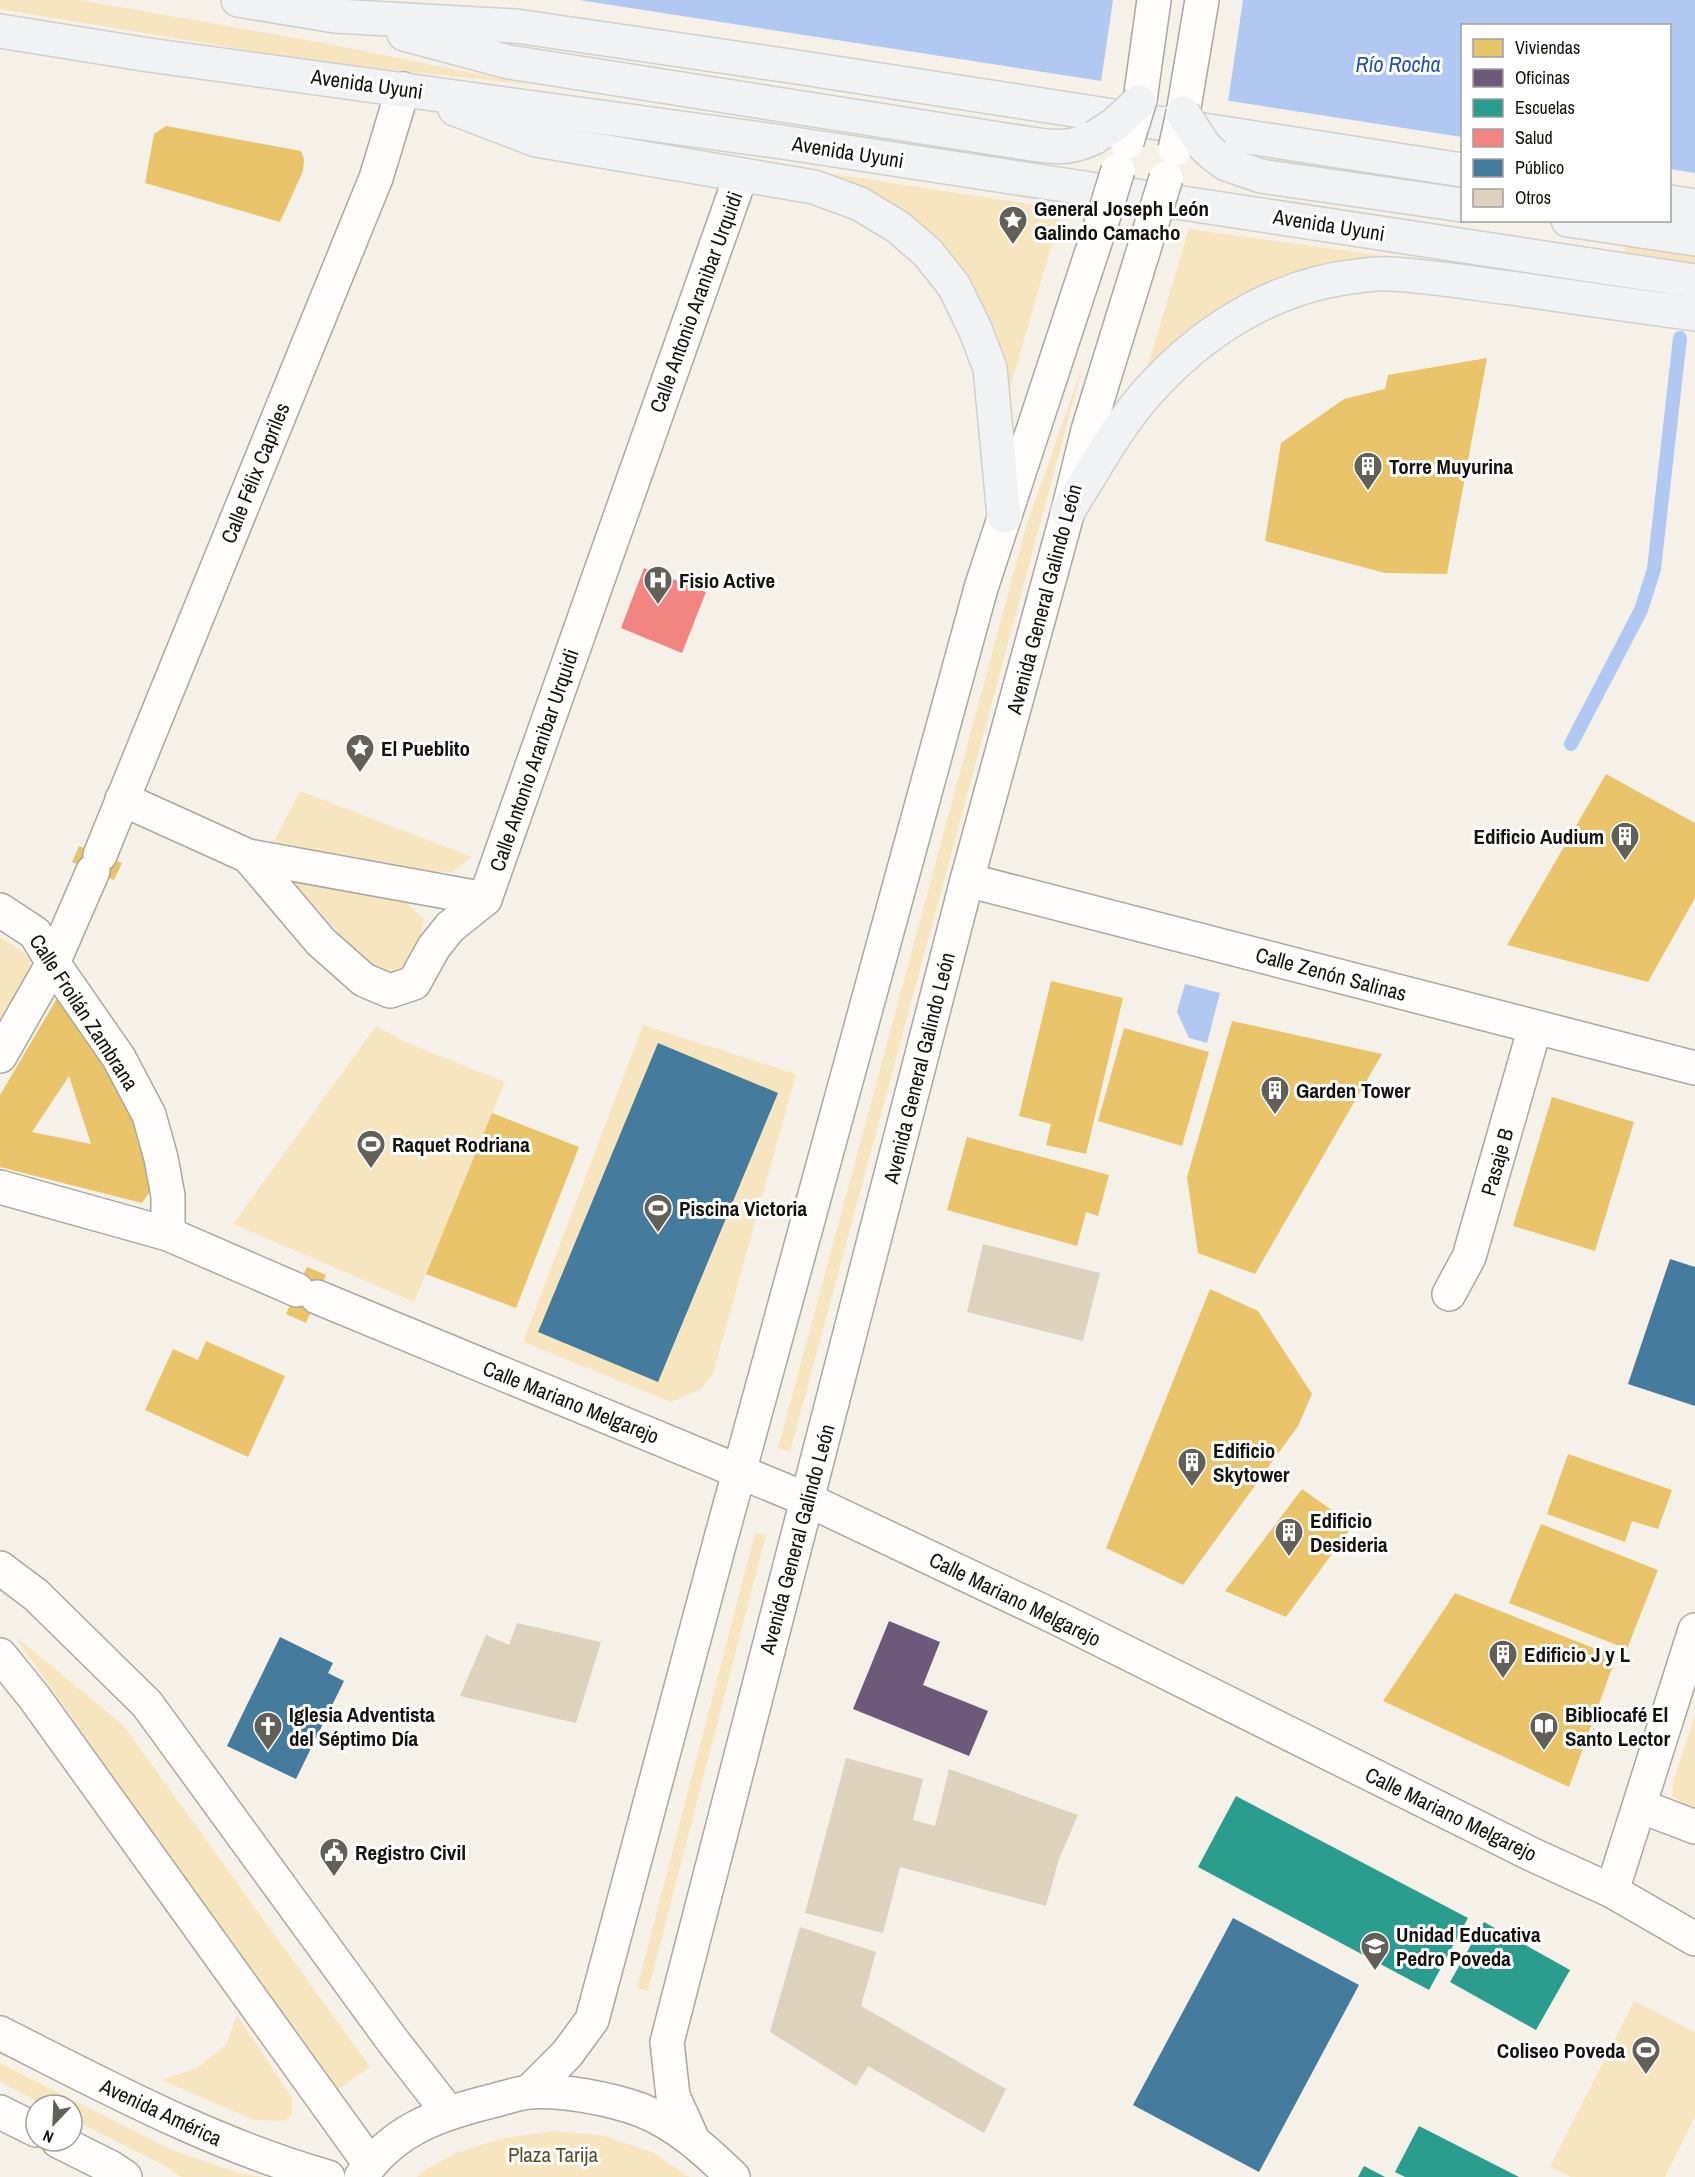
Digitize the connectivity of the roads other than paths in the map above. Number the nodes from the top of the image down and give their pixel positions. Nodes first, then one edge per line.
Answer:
1 (238, 0) edge
2 (1154, 0) edge
3 (1202, 0) edge
4 (335, 16) junction
5 (0, 31) edge
6 (403, 89) junction
7 (1140, 97) junction
8 (1186, 105) junction
9 (1461, 170) edge
10 (741, 175) junction
11 (1671, 202) edge
12 (1461, 205) edge
13 (1695, 206) edge
14 (1581, 222) edge
15 (1695, 239) edge
16 (1695, 281) edge
17 (1695, 314) edge
18 (1068, 511) junction
19 (1004, 516) junction
20 (122, 799) junction
21 (248, 856) junction
22 (967, 880) junction
23 (485, 899) junction
24 (0, 910) edge
25 (53, 963) junction
26 (1535, 1027) junction
27 (0, 1056) edge
28 (1695, 1068) edge
29 (0, 1187) edge
30 (168, 1234) junction
31 (1449, 1294) dead end
32 (739, 1471) junction
33 (808, 1500) junction
34 (0, 1568) edge
35 (1695, 1630) edge
36 (0, 1655) edge
37 (1640, 1806) junction
38 (1695, 1827) edge
39 (1612, 1891) junction
40 (1695, 1939) edge
41 (0, 2033) edge
42 (529, 2092) junction
43 (0, 2112) edge
44 (448, 2112) junction
45 (24, 2124) edge
46 (692, 2138) junction
47 (82, 2153) edge
48 (365, 2171) edge
49 (125, 2177) edge
50 (328, 2177) edge
51 (733, 2177) edge

1 - 4 main road
2 - 7 street
3 - 8 street, Avenida General Galindo León
4 - 7 main road, bridge
4 - 9 main road
5 - 6 main road, Avenida Uyuni
6 - 10 main road
6 - 16 main road, Avenida Uyuni
6 - 20 street, Calle Félix Capriles
7 - 19 street, bridge
8 - 12 main road, bridge
8 - 18 street, Avenida General Galindo León, bridge
10 - 19 main road
10 - 23 street, Calle Antonio Aranibar Urquidi
11 - 13 main road
14 - 15 main road
17 - 18 main road
18 - 22 street, Avenida General Galindo León
19 - 32 street
20 - 21 street, Calle Antonio Aranibar Urquidi
20 - 25 street, Calle Félix Capriles
21 - 23 street
21 - 23 street, Calle Antonio Aranibar Urquidi
22 - 26 street, Calle Zenón Salinas
22 - 33 street, Avenida General Galindo León
24 - 25 street, Calle Froilán Zambrana
25 - 27 street, Calle Félix Capriles
25 - 30 street, Calle Froilán Zambrana
26 - 28 street, Calle Zenón Salinas
26 - 31 street, Pasaje B
29 - 30 street, Calle Mariano Melgarejo
30 - 32 street, Calle Mariano Melgarejo
32 - 33 street, Calle Mariano Melgarejo
32 - 42 street
33 - 39 street, Calle Mariano Melgarejo
33 - 46 street, Avenida General Galindo León
34 - 44 street
35 - 37 street
36 - 48 street
37 - 38 street
37 - 39 street
39 - 40 street, Calle Mariano Melgarejo
41 - 50 street, Avenida América
42 - 44 street
42 - 46 street
43 - 45 street
44 - 48 street
46 - 51 street
47 - 49 street

